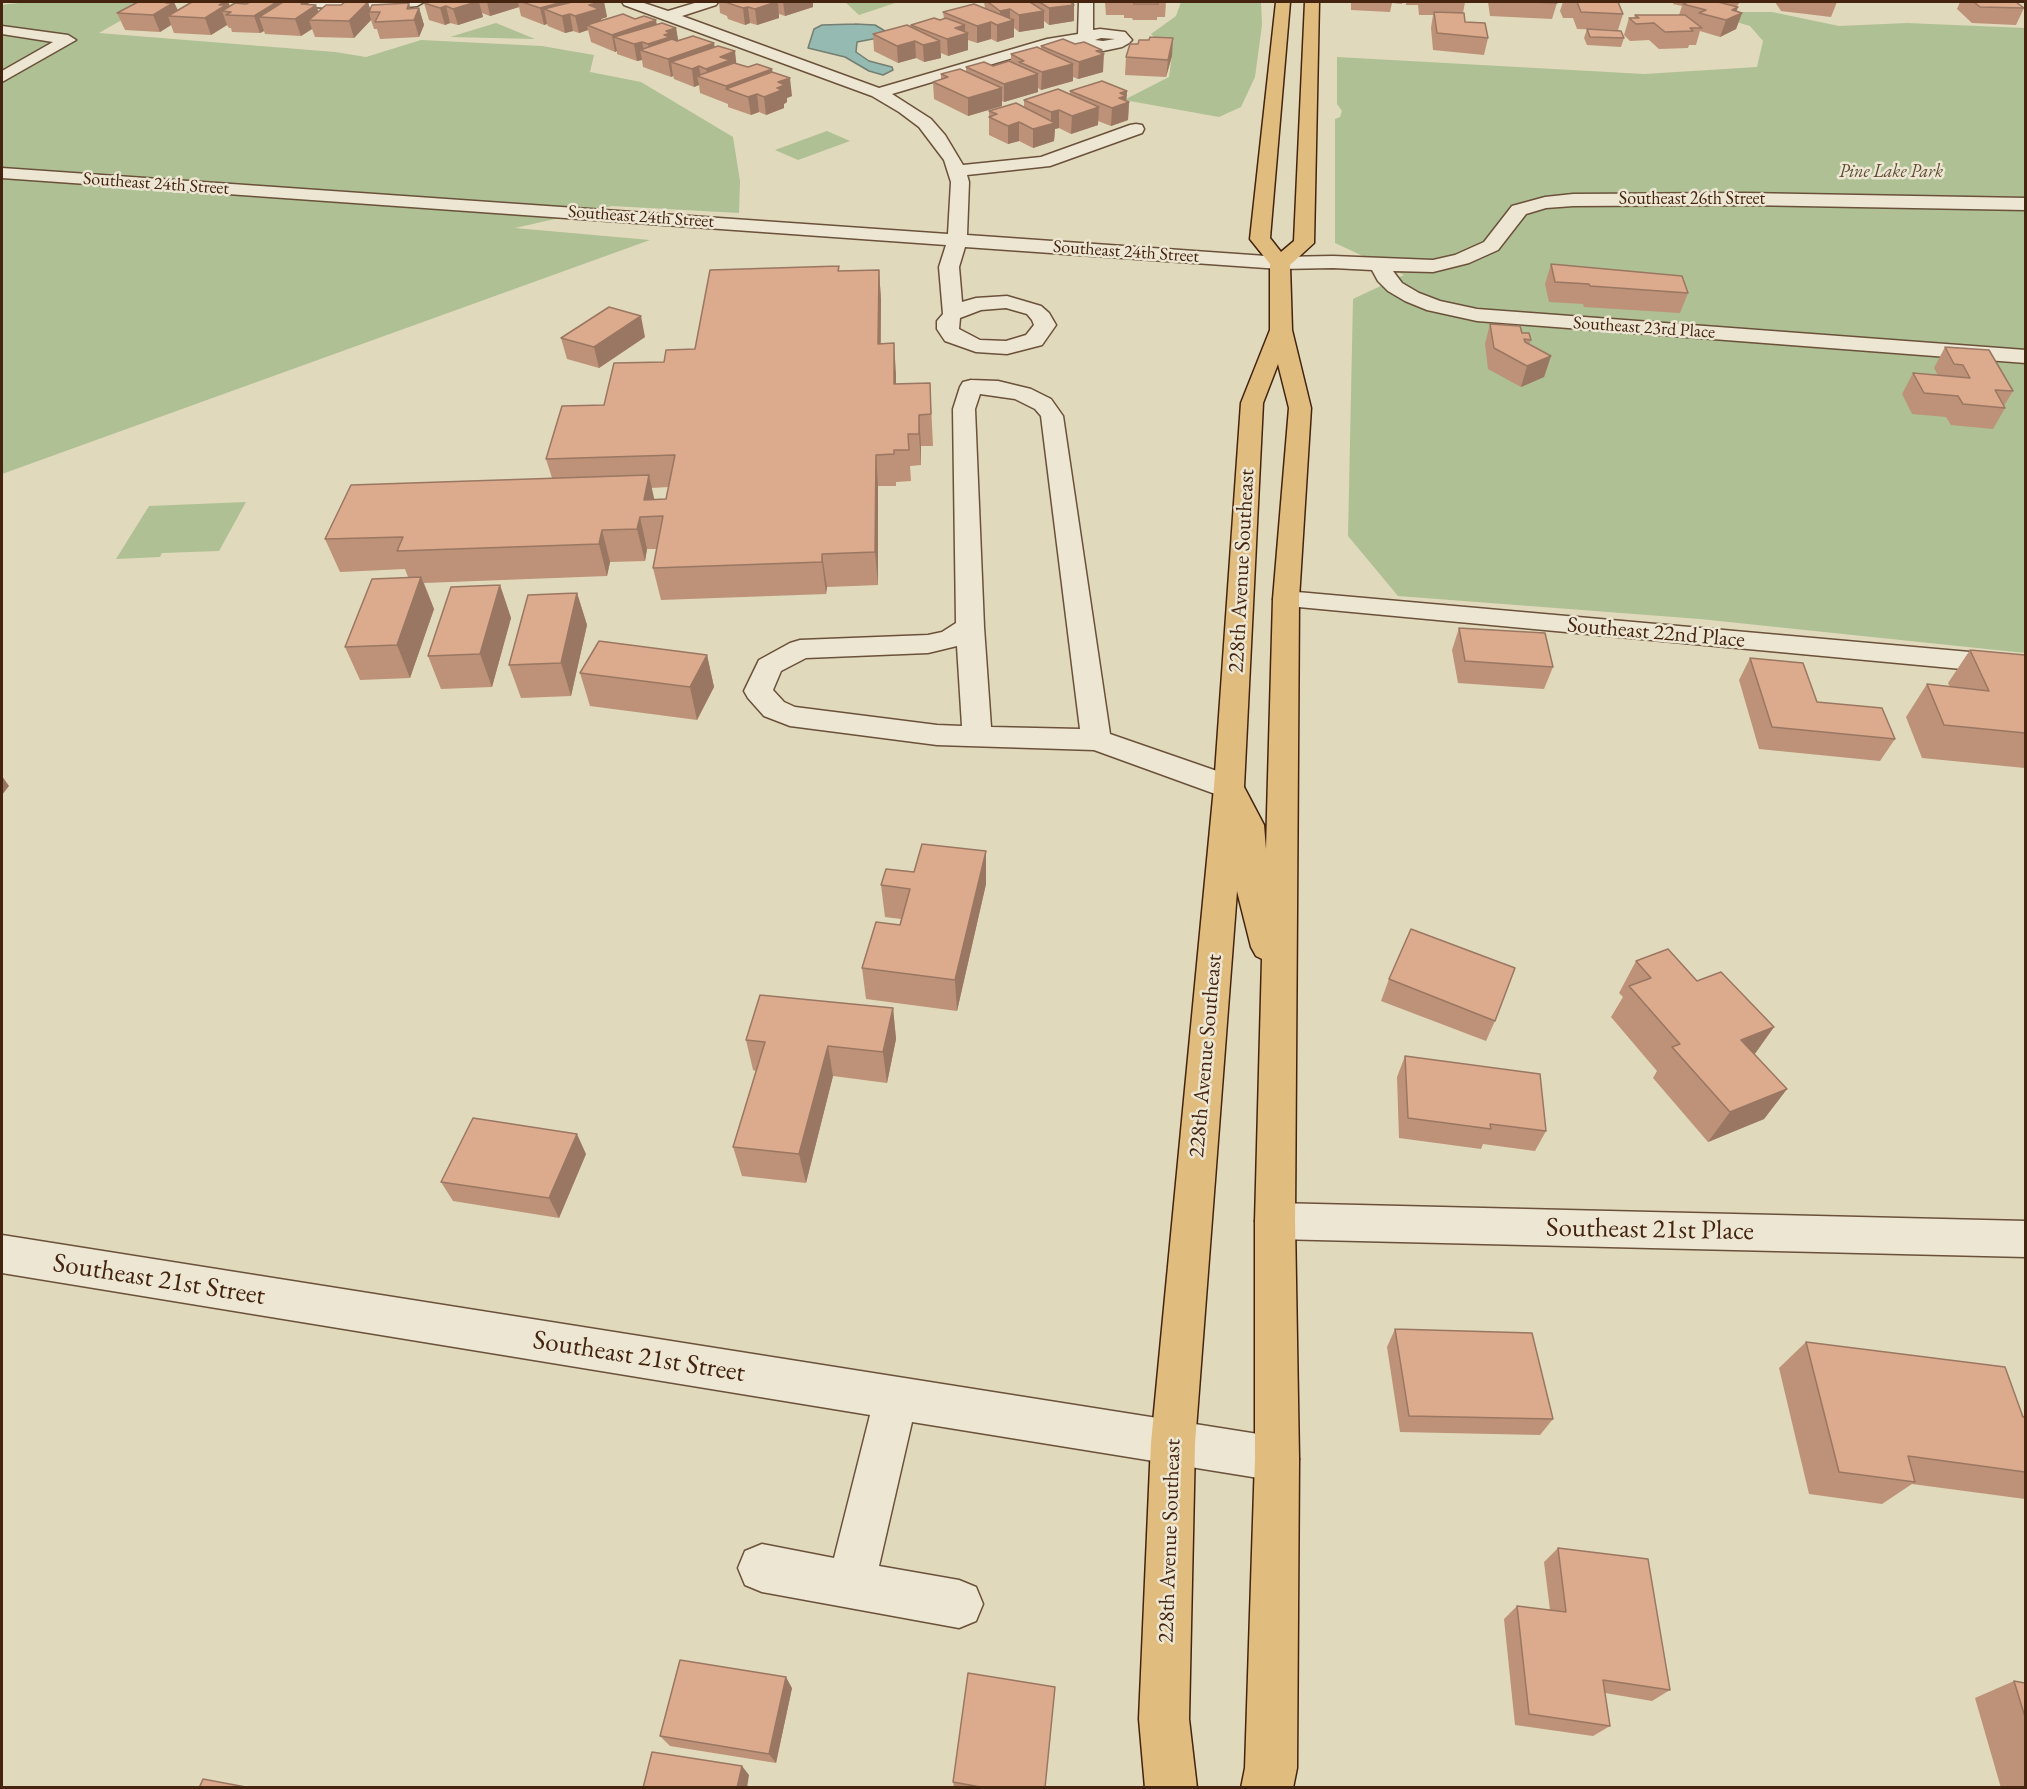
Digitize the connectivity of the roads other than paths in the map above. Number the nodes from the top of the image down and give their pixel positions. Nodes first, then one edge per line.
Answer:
1 (294, 2) edge
2 (417, 2) edge
3 (629, 2) edge
4 (711, 2) edge
5 (1086, 2) edge
6 (1283, 2) edge
7 (1312, 2) edge
8 (669, 16) junction
9 (2, 30) edge
10 (1279, 53) junction
11 (1311, 55) junction
12 (2, 77) edge
13 (878, 93) junction
14 (1136, 129) dead end
15 (956, 171) junction
16 (2, 173) edge
17 (2025, 204) edge
18 (957, 239) junction
19 (1280, 263) junction
20 (1380, 265) junction
21 (953, 314) dead end
22 (1281, 330) junction
23 (2025, 357) edge
24 (1286, 599) junction
25 (970, 627) junction
26 (2025, 666) edge
27 (977, 737) junction
28 (1096, 740) junction
29 (1229, 787) junction
30 (1278, 984) junction
31 (1275, 1221) junction
32 (2025, 1239) edge
33 (2, 1254) edge
34 (896, 1398) junction
35 (1173, 1443) junction
36 (1277, 1460) junction
37 (762, 1568) dead end
38 (851, 1584) junction
39 (959, 1604) dead end
40 (1171, 1788) edge
41 (1267, 1788) edge

1 - 2 street
3 - 8 street
4 - 8 street
5 - 13 street
6 - 10 main road
7 - 11 main road
8 - 13 street
9 - 12 street
10 - 11 main road
10 - 19 main road
11 - 19 main road
13 - 15 street
14 - 15 street
15 - 18 street
16 - 18 street, Southeast 24th Street
17 - 20 street, Southeast 26th Street
18 - 19 street, Southeast 24th Street
18 - 21 street
19 - 20 street
19 - 22 main road, 228th Avenue Southeast
20 - 23 street, Southeast 23rd Place
22 - 24 main road, 228th Avenue Southeast
22 - 29 main road, 228th Avenue Southeast
24 - 26 street, Southeast 22nd Place
24 - 30 main road, 228th Avenue Southeast
25 - 27 street
25 - 27 street
25 - 28 street
27 - 28 street
28 - 29 street
29 - 30 main road
29 - 35 main road, 228th Avenue Southeast
30 - 31 main road, 228th Avenue Southeast
31 - 32 street, Southeast 21st Place
31 - 36 main road, 228th Avenue Southeast
33 - 34 street, Southeast 21st Street
34 - 35 street, Southeast 21st Street
34 - 38 street
35 - 36 street, Southeast 21st Street
35 - 40 main road, 228th Avenue Southeast
36 - 41 main road, 228th Avenue Southeast
37 - 38 street
38 - 39 street

